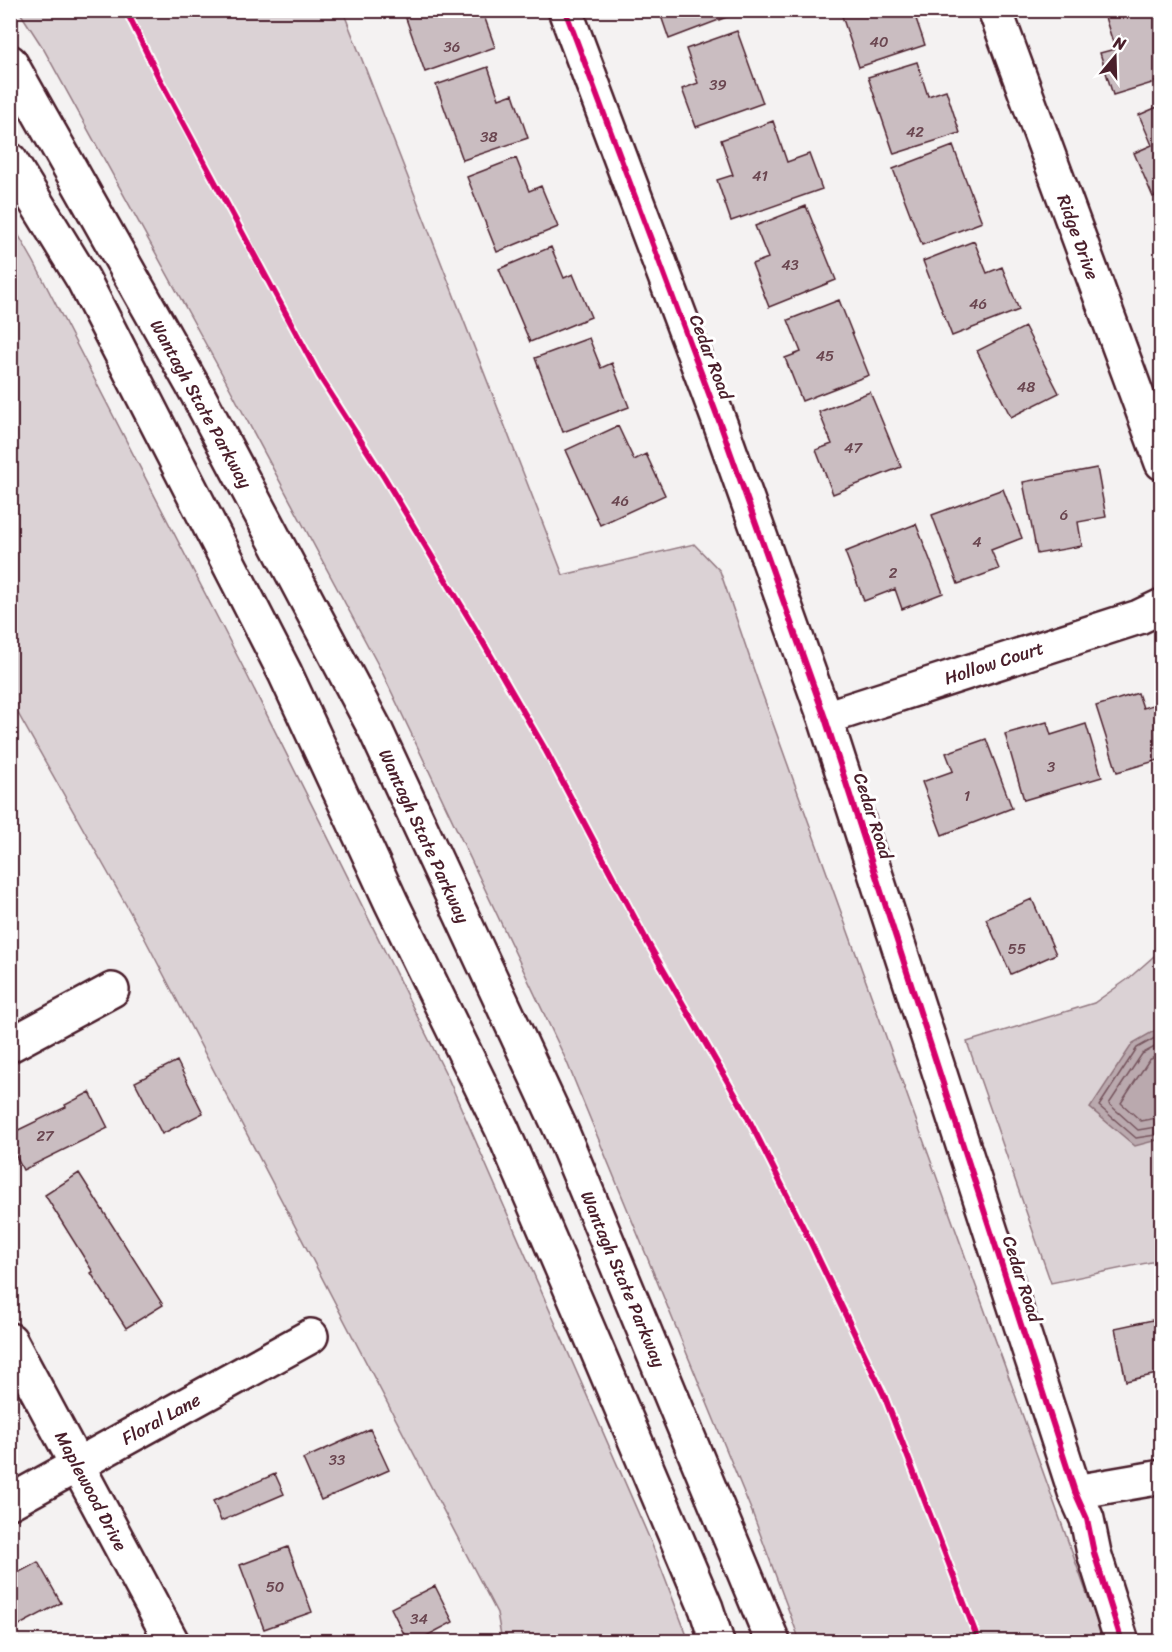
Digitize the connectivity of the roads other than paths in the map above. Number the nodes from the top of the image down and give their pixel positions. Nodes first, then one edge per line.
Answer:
1 (564, 10) edge
2 (995, 10) edge
3 (10, 62) edge
4 (10, 160) edge
5 (1161, 463) edge
6 (1161, 606) edge
7 (825, 718) junction
8 (112, 990) dead end
9 (10, 1045) edge
10 (311, 1336) dead end
11 (10, 1340) edge
12 (78, 1466) junction
13 (1161, 1477) edge
14 (1075, 1492) junction
15 (10, 1502) edge
16 (172, 1641) edge
17 (717, 1641) edge
18 (773, 1641) edge
19 (1122, 1641) edge

1 - 7 main road, Cedar Road
2 - 5 main road, Ridge Drive
3 - 18 main road, Wantagh State Parkway
4 - 17 main road
6 - 7 main road, Hollow Court
7 - 14 main road, Cedar Road
8 - 9 main road
10 - 12 main road, Floral Lane
11 - 12 main road, Maplewood Drive
12 - 15 main road, Floral Lane
12 - 16 main road, Maplewood Drive
13 - 14 main road
14 - 19 main road, Cedar Road

